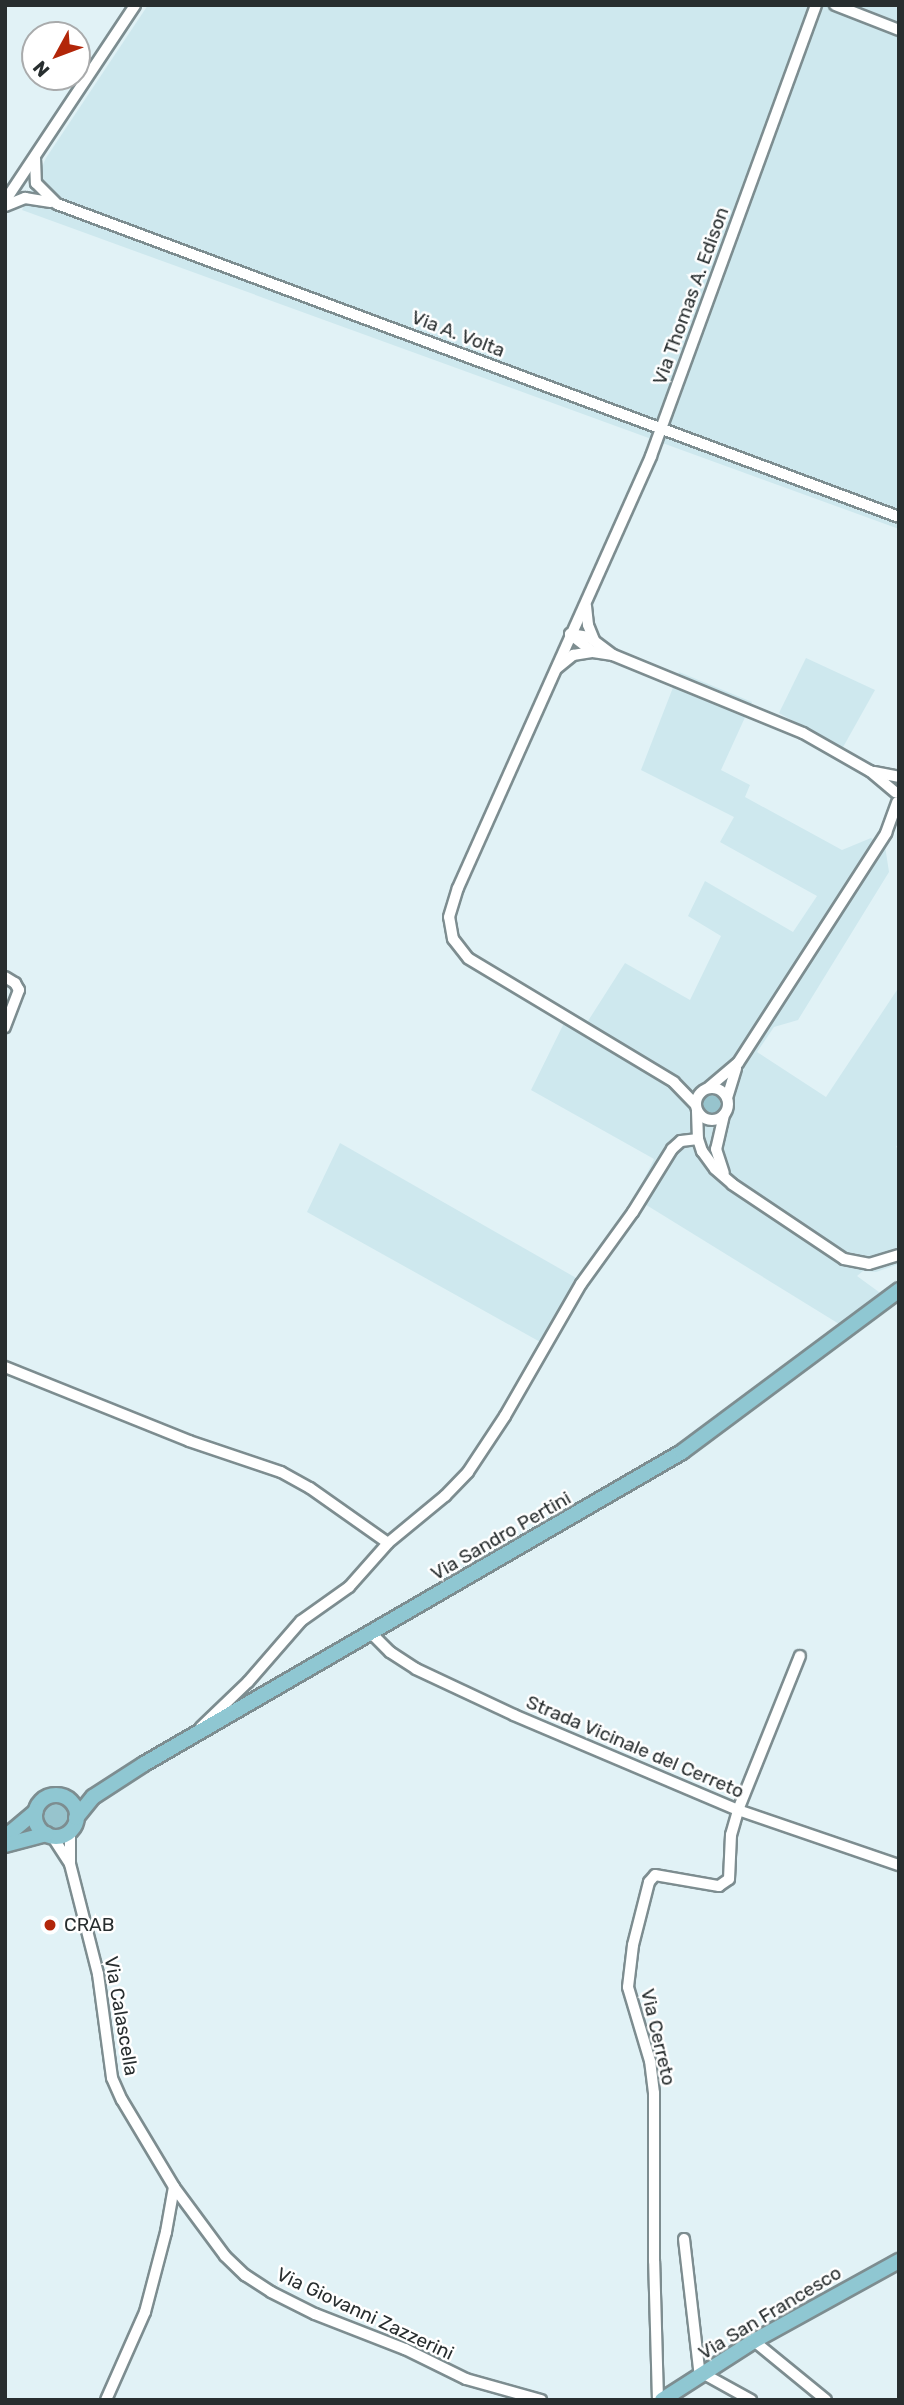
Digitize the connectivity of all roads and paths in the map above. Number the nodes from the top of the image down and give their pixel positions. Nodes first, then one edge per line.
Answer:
1 (135, 5) edge
2 (816, 5) edge
3 (835, 5) edge
4 (899, 30) edge
5 (34, 158) junction
6 (5, 203) edge
7 (57, 204) junction
8 (661, 430) junction
9 (899, 517) edge
10 (588, 594) junction
11 (570, 635) junction
12 (594, 646) junction
13 (552, 677) junction
14 (870, 771) junction
15 (899, 777) edge
16 (897, 795) edge
17 (899, 820) edge
18 (886, 833) junction
19 (5, 977) edge
20 (5, 1027) edge
21 (738, 1063) junction
22 (674, 1082) junction
23 (706, 1089) junction
24 (727, 1098) junction
25 (696, 1108) junction
26 (724, 1115) junction
27 (698, 1139) junction
28 (732, 1184) junction
29 (899, 1255) edge
30 (899, 1290) edge
31 (5, 1367) edge
32 (388, 1543) junction
33 (371, 1633) junction
34 (800, 1656) dead end
35 (194, 1735) junction
36 (105, 1789) junction
37 (66, 1798) junction
38 (738, 1810) junction
39 (36, 1811) junction
40 (73, 1824) junction
41 (50, 1835) junction
42 (5, 1837) edge
43 (5, 1844) edge
44 (70, 1864) junction
45 (899, 1865) edge
46 (174, 2187) junction
47 (684, 2239) dead end
48 (899, 2261) edge
49 (754, 2341) junction
50 (702, 2375) junction
51 (106, 2400) edge
52 (541, 2400) edge
53 (660, 2400) edge
54 (751, 2400) edge
55 (826, 2400) edge

1 - 5 street
2 - 8 street, Via Thomas A. Edison
3 - 4 street
5 - 6 street
5 - 7 street
6 - 7 street, Via A. Volta
7 - 8 street, Via A. Volta
8 - 9 street, Via A. Volta
8 - 10 street, Via Thomas A. Edison
10 - 11 street, Via Thomas A. Edison
10 - 12 street
11 - 12 street
11 - 13 street, Via Thomas A. Edison
12 - 13 street
12 - 14 street
13 - 22 street, Via Thomas A. Edison
14 - 15 street
14 - 16 street
16 - 18 street
17 - 18 street
18 - 21 street
19 - 20 street
21 - 23 street
21 - 24 street
22 - 23 street
22 - 25 street
23 - 24 street
23 - 25 street
24 - 26 street
25 - 26 street
25 - 27 street
26 - 28 street
27 - 28 street
27 - 32 street
28 - 29 street
30 - 33 main road, Via Sandro Pertini
31 - 32 street
32 - 35 street
33 - 35 main road, Via Sandro Pertini
33 - 38 street, Strada Vicinale del Cerreto
34 - 38 street, Via Cerreto
35 - 36 main road, Via Sandro Pertini
36 - 37 main road, Via Sandro Pertini
36 - 40 main road, Via Sandro Pertini
37 - 39 main road, Via Sandro Pertini
37 - 40 main road
38 - 45 street, Strada Vicinale del Cerreto
38 - 53 street, Via Cerreto
39 - 41 main road
39 - 42 main road, Via Sandro Pertini
40 - 41 main road, Via Sandro Pertini
40 - 44 street, Via Calascella
41 - 43 main road, Via Sandro Pertini
41 - 44 street, Via Calascella
44 - 46 street, Via Calascella
46 - 51 street
46 - 52 street, Via Giovanni Zazzerini
47 - 50 street
48 - 49 main road, Via San Francesco
49 - 50 main road, Via San Francesco
49 - 55 street
50 - 53 main road, Via San Francesco
50 - 54 street

